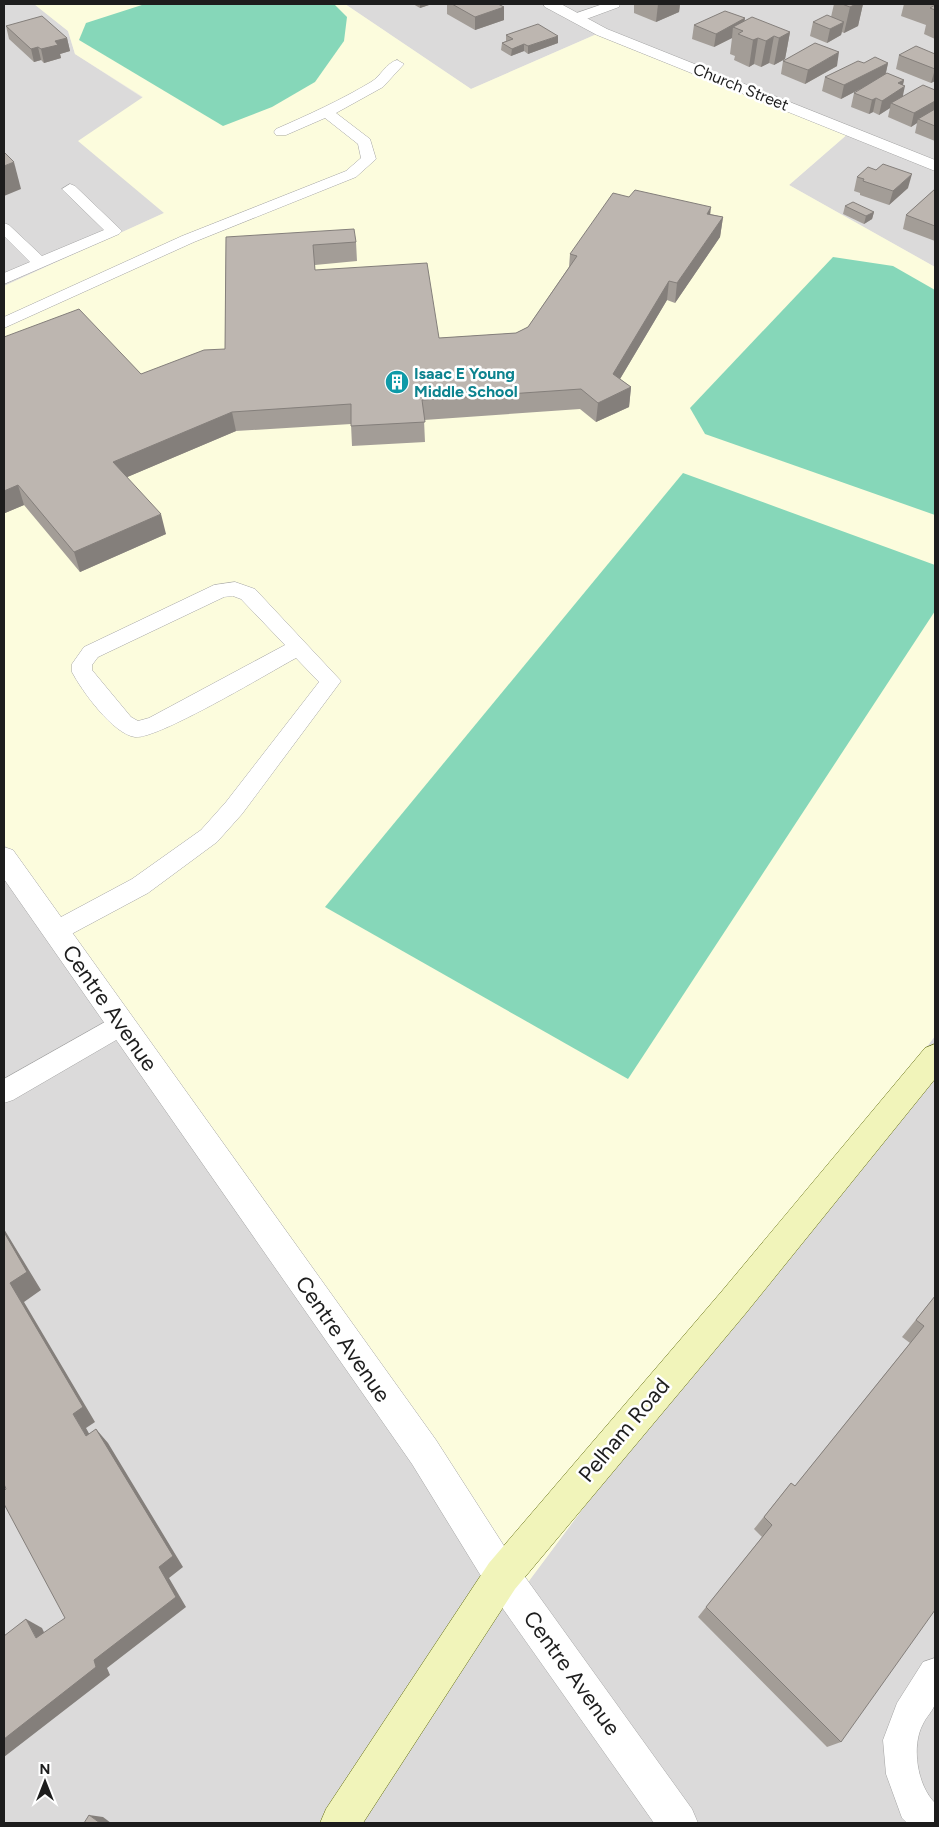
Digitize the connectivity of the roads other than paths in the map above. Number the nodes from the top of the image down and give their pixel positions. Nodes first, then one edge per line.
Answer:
1 (550, 4) edge
2 (614, 4) edge
3 (576, 18) junction
4 (397, 64) dead end
5 (326, 112) junction
6 (281, 132) dead end
7 (935, 166) edge
8 (70, 189) dead end
9 (4, 228) edge
10 (40, 263) junction
11 (4, 279) edge
12 (4, 323) edge
13 (299, 647) junction
14 (4, 858) edge
15 (56, 932) junction
16 (121, 1024) junction
17 (935, 1057) edge
18 (4, 1092) edge
19 (502, 1576) junction
20 (935, 1674) edge
21 (340, 1823) edge
22 (678, 1823) edge
23 (931, 1823) edge

1 - 3 street, Church Street
2 - 3 lane
3 - 7 street, Church Street
4 - 5 lane
5 - 6 lane
5 - 12 lane
8 - 10 lane
9 - 10 lane
10 - 11 lane
13 - 13 lane
13 - 15 lane
14 - 15 street, Centre Avenue
15 - 16 street, Centre Avenue
16 - 18 lane
16 - 19 street, Centre Avenue
17 - 19 main road, Pelham Road
19 - 21 main road, Pelham Road
19 - 22 street, Centre Avenue
20 - 23 lane

